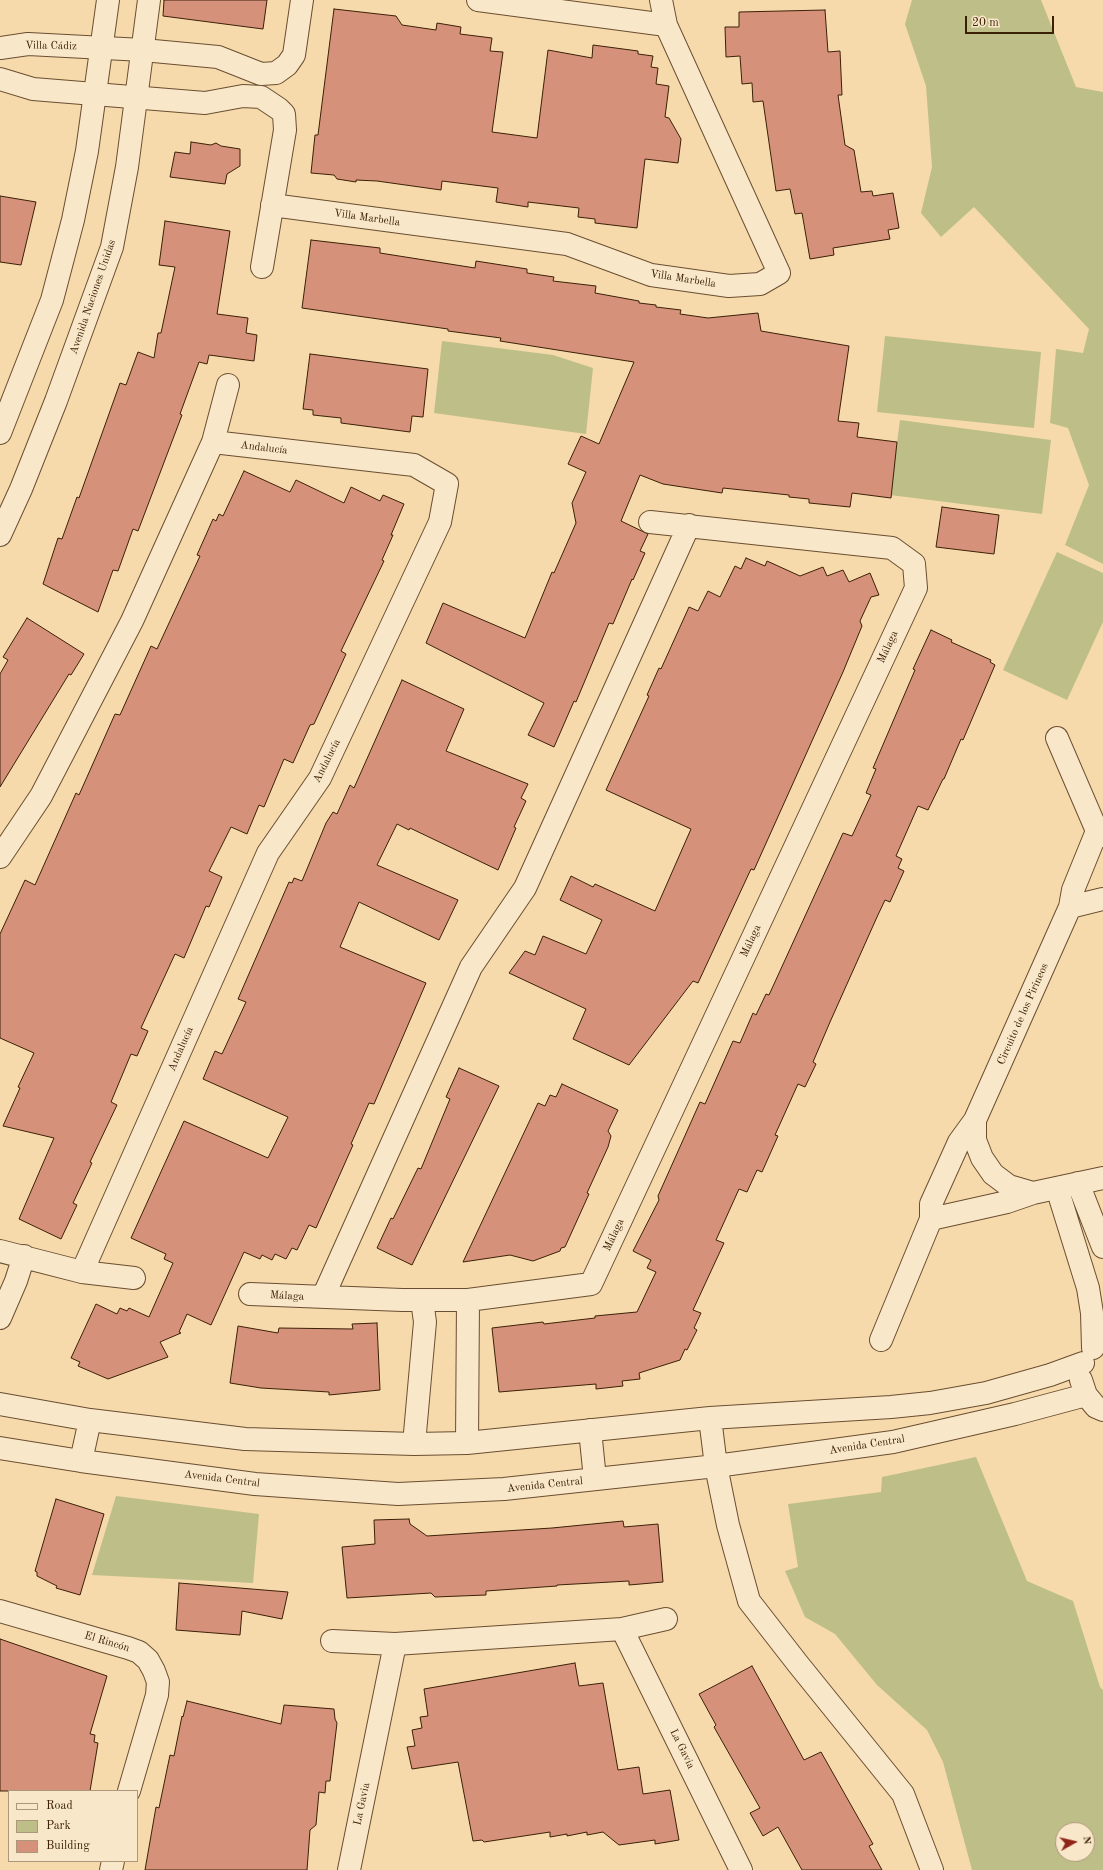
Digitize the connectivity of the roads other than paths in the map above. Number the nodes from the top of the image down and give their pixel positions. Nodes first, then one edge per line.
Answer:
1 (108, 0) edge
2 (149, 0) edge
3 (302, 0) edge
4 (478, 0) edge
5 (661, 0) edge
6 (666, 25) junction
7 (0, 48) edge
8 (101, 48) junction
9 (142, 50) junction
10 (0, 79) edge
11 (96, 94) junction
12 (137, 98) junction
13 (272, 205) junction
14 (262, 267) dead end
15 (228, 386) dead end
16 (0, 433) edge
17 (213, 442) junction
18 (650, 522) dead end
19 (689, 526) junction
20 (0, 535) edge
21 (1057, 738) dead end
22 (1100, 834) edge
23 (0, 857) edge
24 (1103, 899) edge
25 (1070, 907) junction
26 (975, 1120) junction
27 (1103, 1178) edge
28 (1078, 1183) junction
29 (1058, 1188) junction
30 (1033, 1193) junction
31 (931, 1220) junction
32 (1103, 1247) edge
33 (0, 1251) edge
34 (24, 1256) junction
35 (82, 1272) junction
36 (134, 1278) dead end
37 (250, 1294) dead end
38 (323, 1297) junction
39 (422, 1300) junction
40 (468, 1300) junction
41 (0, 1318) edge
42 (881, 1340) dead end
43 (1093, 1351) edge
44 (1086, 1394) junction
45 (930, 1403) junction
46 (0, 1404) edge
47 (1103, 1410) edge
48 (710, 1418) junction
49 (90, 1420) junction
50 (590, 1430) junction
51 (936, 1433) junction
52 (466, 1443) junction
53 (414, 1444) junction
54 (0, 1448) edge
55 (81, 1460) junction
56 (716, 1466) junction
57 (595, 1479) junction
58 (0, 1611) edge
59 (666, 1619) dead end
60 (622, 1629) junction
61 (332, 1641) dead end
62 (395, 1644) junction
63 (129, 1790) edge
64 (349, 1870) edge
65 (741, 1870) edge
66 (932, 1870) edge

1 - 8 street
2 - 9 street, Avenida Naciones Unidas
3 - 9 street
4 - 6 street
5 - 6 street, Villa Marbella
6 - 13 street, Villa Marbella
7 - 8 street, Villa Cádiz
8 - 9 street, Villa Cádiz
8 - 11 street
9 - 12 street, Avenida Naciones Unidas
10 - 11 street
11 - 12 street
11 - 16 street
12 - 13 street
12 - 20 street, Avenida Naciones Unidas
13 - 14 street
15 - 17 street
17 - 23 street
17 - 35 street, Andalucía
18 - 19 street, Málaga
19 - 38 street
19 - 40 street, Málaga
21 - 22 street, Circuito de los Pirineos
22 - 25 street, Circuito de los Pirineos
24 - 25 street
25 - 26 street, Circuito de los Pirineos
26 - 30 street, Circuito de los Pirineos
26 - 31 street, Circuito de los Pirineos
27 - 28 street, Circuito de los Pirineos
28 - 29 street, Circuito de los Pirineos
28 - 32 street
29 - 30 street, Circuito de los Pirineos
29 - 43 street
30 - 31 street, Circuito de los Pirineos
31 - 42 street, Circuito de los Pirineos
33 - 34 street
34 - 35 street
34 - 41 street
35 - 36 street
37 - 38 street, Málaga
38 - 39 street, Málaga
39 - 40 street, Málaga
39 - 53 street
40 - 52 street
43 - 44 street
43 - 45 street
44 - 47 street
44 - 51 street, Avenida Central
45 - 48 street
45 - 51 street
46 - 49 street
48 - 50 street
48 - 56 street
49 - 53 street
49 - 55 street
50 - 52 street
50 - 57 street
51 - 56 street, Avenida Central
52 - 53 street
54 - 55 street, Avenida Central
55 - 57 street, Avenida Central
56 - 57 street, Avenida Central
56 - 66 street
58 - 63 street, El Rincón
59 - 60 street
60 - 62 street
60 - 65 street, La Gavia
61 - 62 street
62 - 64 street, La Gavia

